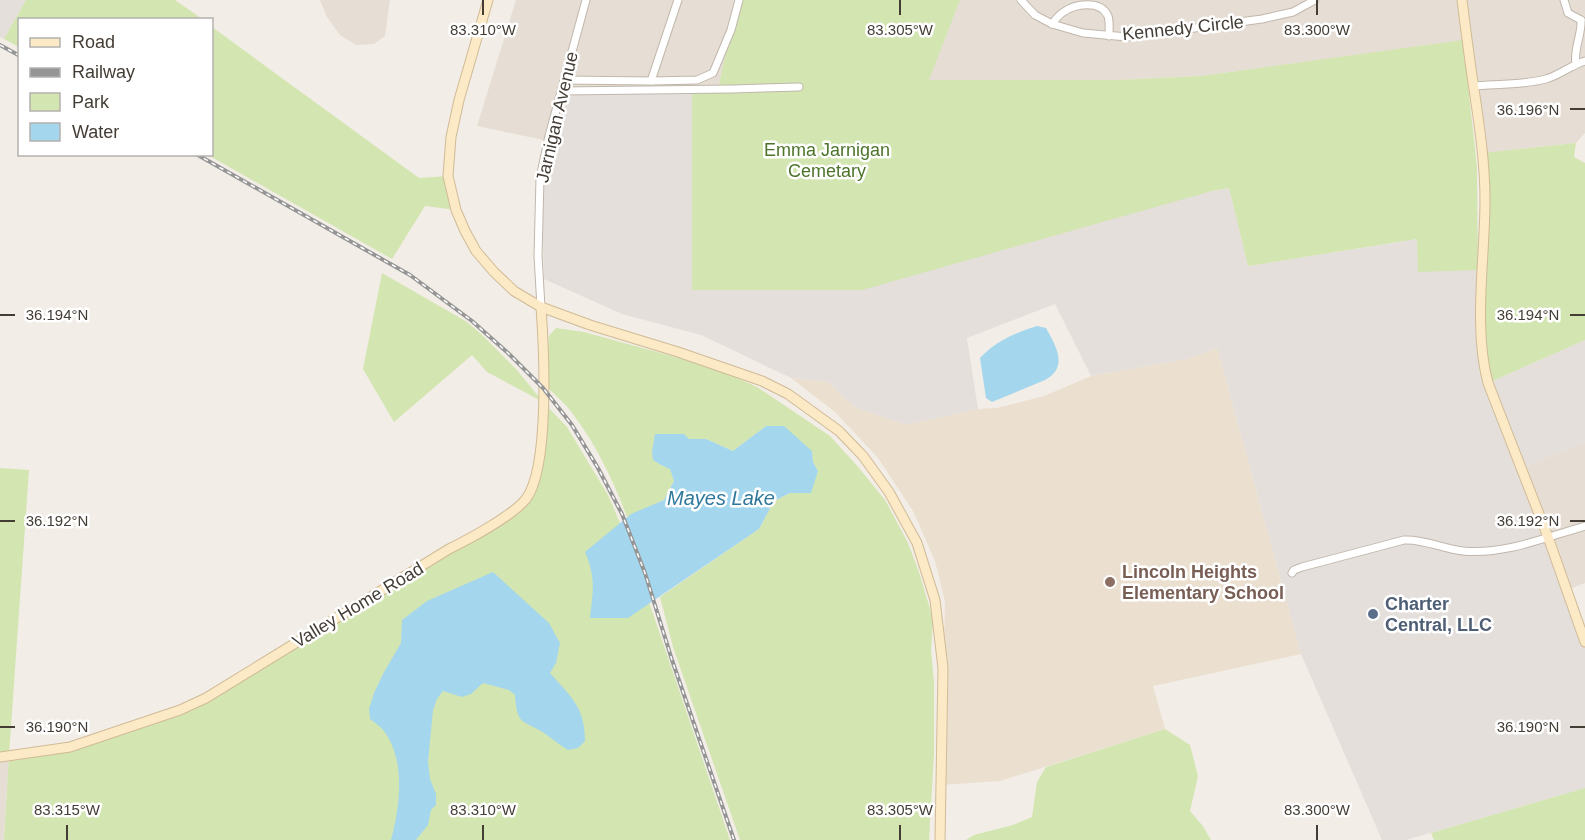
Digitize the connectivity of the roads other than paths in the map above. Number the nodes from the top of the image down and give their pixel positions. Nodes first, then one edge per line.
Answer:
1 (488, 0) edge
2 (586, 0) edge
3 (678, 0) edge
4 (739, 0) edge
5 (1021, 0) edge
6 (1315, 0) edge
7 (1462, 0) edge
8 (1564, 0) edge
9 (1583, 19) edge
10 (1052, 24) junction
11 (1109, 36) junction
12 (1585, 61) edge
13 (1576, 64) junction
14 (564, 80) junction
15 (651, 81) junction
16 (1473, 86) junction
17 (799, 87) dead end
18 (561, 91) junction
19 (541, 307) junction
20 (1585, 526) edge
21 (1548, 537) junction
22 (1292, 573) dead end
23 (1585, 642) edge
24 (0, 757) edge
25 (940, 840) edge

1 - 19 street
2 - 14 street, Jarnigan Avenue
3 - 15 street
4 - 15 street
5 - 10 street, Kennedy Circle
6 - 11 street, Kennedy Circle
7 - 16 street
8 - 9 street
9 - 13 street
10 - 11 street, Kennedy Circle
10 - 11 street
12 - 13 street
13 - 16 street
14 - 15 street
14 - 18 street, Jarnigan Avenue
16 - 21 street
17 - 18 street
18 - 19 street, Jarnigan Avenue
19 - 24 street, Valley Home Road
19 - 25 street
20 - 21 street
21 - 22 street
21 - 23 street

